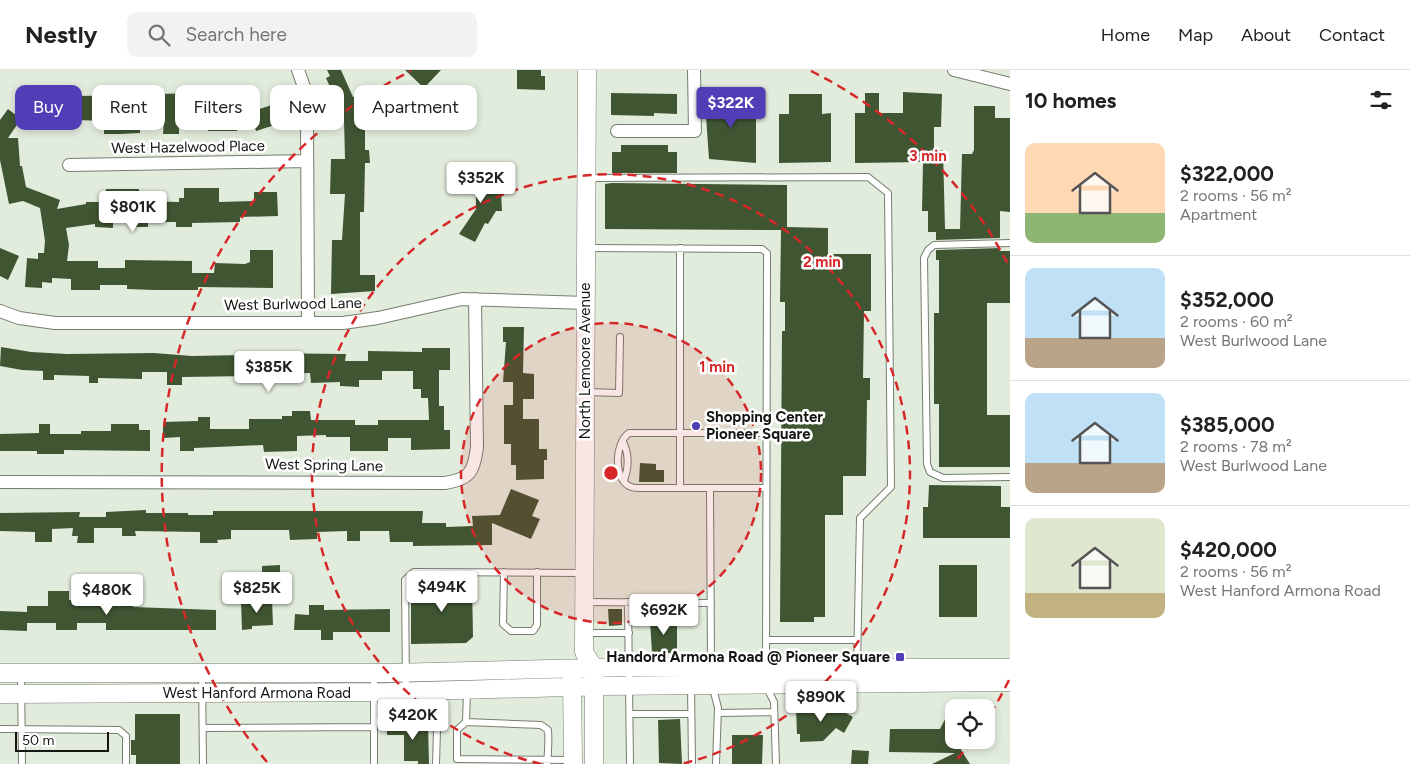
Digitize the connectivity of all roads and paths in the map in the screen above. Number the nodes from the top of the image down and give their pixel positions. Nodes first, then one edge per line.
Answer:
1 (298, 70) edge
2 (587, 70) edge
3 (694, 70) edge
4 (954, 70) edge
5 (1010, 84) edge
6 (617, 131) dead end
7 (307, 161) junction
8 (69, 165) dead end
9 (586, 178) junction
10 (1010, 243) edge
11 (586, 248) junction
12 (680, 248) junction
13 (475, 299) junction
14 (586, 303) junction
15 (0, 311) edge
16 (308, 321) junction
17 (620, 337) dead end
18 (585, 392) junction
19 (680, 433) junction
20 (766, 433) junction
21 (1010, 477) edge
22 (0, 482) edge
23 (680, 488) junction
24 (766, 488) junction
25 (710, 489) junction
26 (504, 572) junction
27 (537, 572) junction
28 (584, 572) junction
29 (584, 602) junction
30 (628, 602) junction
31 (711, 603) junction
32 (584, 633) junction
33 (629, 633) junction
34 (766, 640) junction
35 (857, 640) junction
36 (584, 652) junction
37 (630, 667) junction
38 (567, 668) junction
39 (594, 668) junction
40 (1010, 668) edge
41 (468, 670) junction
42 (406, 672) junction
43 (0, 673) edge
44 (21, 673) junction
45 (202, 673) junction
46 (374, 673) junction
47 (857, 675) junction
48 (691, 676) junction
49 (711, 676) junction
50 (765, 676) junction
51 (1010, 682) edge
52 (630, 685) junction
53 (599, 686) junction
54 (573, 687) junction
55 (467, 690) junction
56 (406, 691) junction
57 (374, 692) junction
58 (0, 694) edge
59 (22, 694) junction
60 (203, 694) junction
61 (774, 712) junction
62 (718, 713) junction
63 (630, 714) junction
64 (691, 714) junction
65 (466, 722) junction
66 (374, 725) junction
67 (0, 728) edge
68 (22, 728) junction
69 (203, 728) junction
70 (455, 762) edge
71 (548, 762) edge
72 (573, 762) edge
73 (22, 764) edge
74 (126, 764) edge
75 (203, 764) edge
76 (374, 764) edge
77 (436, 764) edge
78 (594, 764) edge
79 (630, 764) edge
80 (692, 764) edge
81 (716, 764) edge
82 (776, 764) edge

1 - 7 street
2 - 9 main road, North Lemoore Avenue
3 - 6 street
4 - 5 street
7 - 8 street, West Hazelwood Place
7 - 16 street
9 - 11 main road, North Lemoore Avenue
9 - 35 lane
10 - 21 lane
11 - 12 lane
11 - 14 main road, North Lemoore Avenue
12 - 19 lane
12 - 20 lane
13 - 14 street, West Burlwood Lane
13 - 16 street, West Burlwood Lane
13 - 22 street, West Spring Lane
14 - 18 main road, North Lemoore Avenue
15 - 16 street, West Burlwood Lane
17 - 18 lane
18 - 28 main road, North Lemoore Avenue
19 - 20 lane
19 - 23 lane
19 - 23 lane
20 - 24 lane
23 - 25 lane
24 - 25 lane
24 - 34 lane
25 - 31 lane
26 - 27 lane
26 - 27 lane
26 - 42 lane
27 - 28 lane
28 - 29 main road, North Lemoore Avenue
29 - 30 lane
29 - 32 main road, North Lemoore Avenue
30 - 31 lane
30 - 33 lane
31 - 49 lane
32 - 33 lane
32 - 36 main road, North Lemoore Avenue
33 - 37 lane
34 - 35 lane
34 - 50 lane
35 - 47 lane
36 - 38 main road
36 - 39 main road
37 - 39 main road, West Hanford Armona Road
37 - 48 main road, West Hanford Armona Road
37 - 52 lane
38 - 39 main road, West Hanford Armona Road
38 - 41 main road, West Hanford Armona Road
38 - 54 main road
39 - 53 main road
40 - 47 main road
41 - 42 main road, West Hanford Armona Road
41 - 55 main road
42 - 46 main road, West Hanford Armona Road
42 - 56 lane
43 - 44 main road, West Hanford Armona Road
44 - 45 main road, West Hanford Armona Road
44 - 59 lane
45 - 46 main road, West Hanford Armona Road
45 - 60 lane
46 - 57 lane
47 - 50 main road
47 - 51 main road
48 - 49 main road
48 - 52 main road, West Hanford Armona Road
48 - 64 lane
49 - 50 main road
49 - 62 lane
50 - 61 lane
52 - 53 main road, West Hanford Armona Road
52 - 63 lane
53 - 54 main road, West Hanford Armona Road
53 - 78 main road
54 - 55 main road, West Hanford Armona Road
54 - 72 main road
55 - 56 main road, West Hanford Armona Road
55 - 65 lane
56 - 57 main road, West Hanford Armona Road
57 - 60 main road, West Hanford Armona Road
57 - 66 lane
58 - 59 main road, West Hanford Armona Road
59 - 60 main road, West Hanford Armona Road
59 - 68 lane
60 - 69 lane
61 - 62 lane
61 - 82 lane
62 - 81 lane
63 - 64 lane
63 - 79 lane
64 - 80 lane
65 - 70 lane
65 - 71 lane
66 - 69 lane
66 - 76 lane
66 - 77 lane
67 - 68 lane
68 - 73 lane
68 - 74 lane
69 - 75 lane
70 - 71 lane
71 - 72 lane

